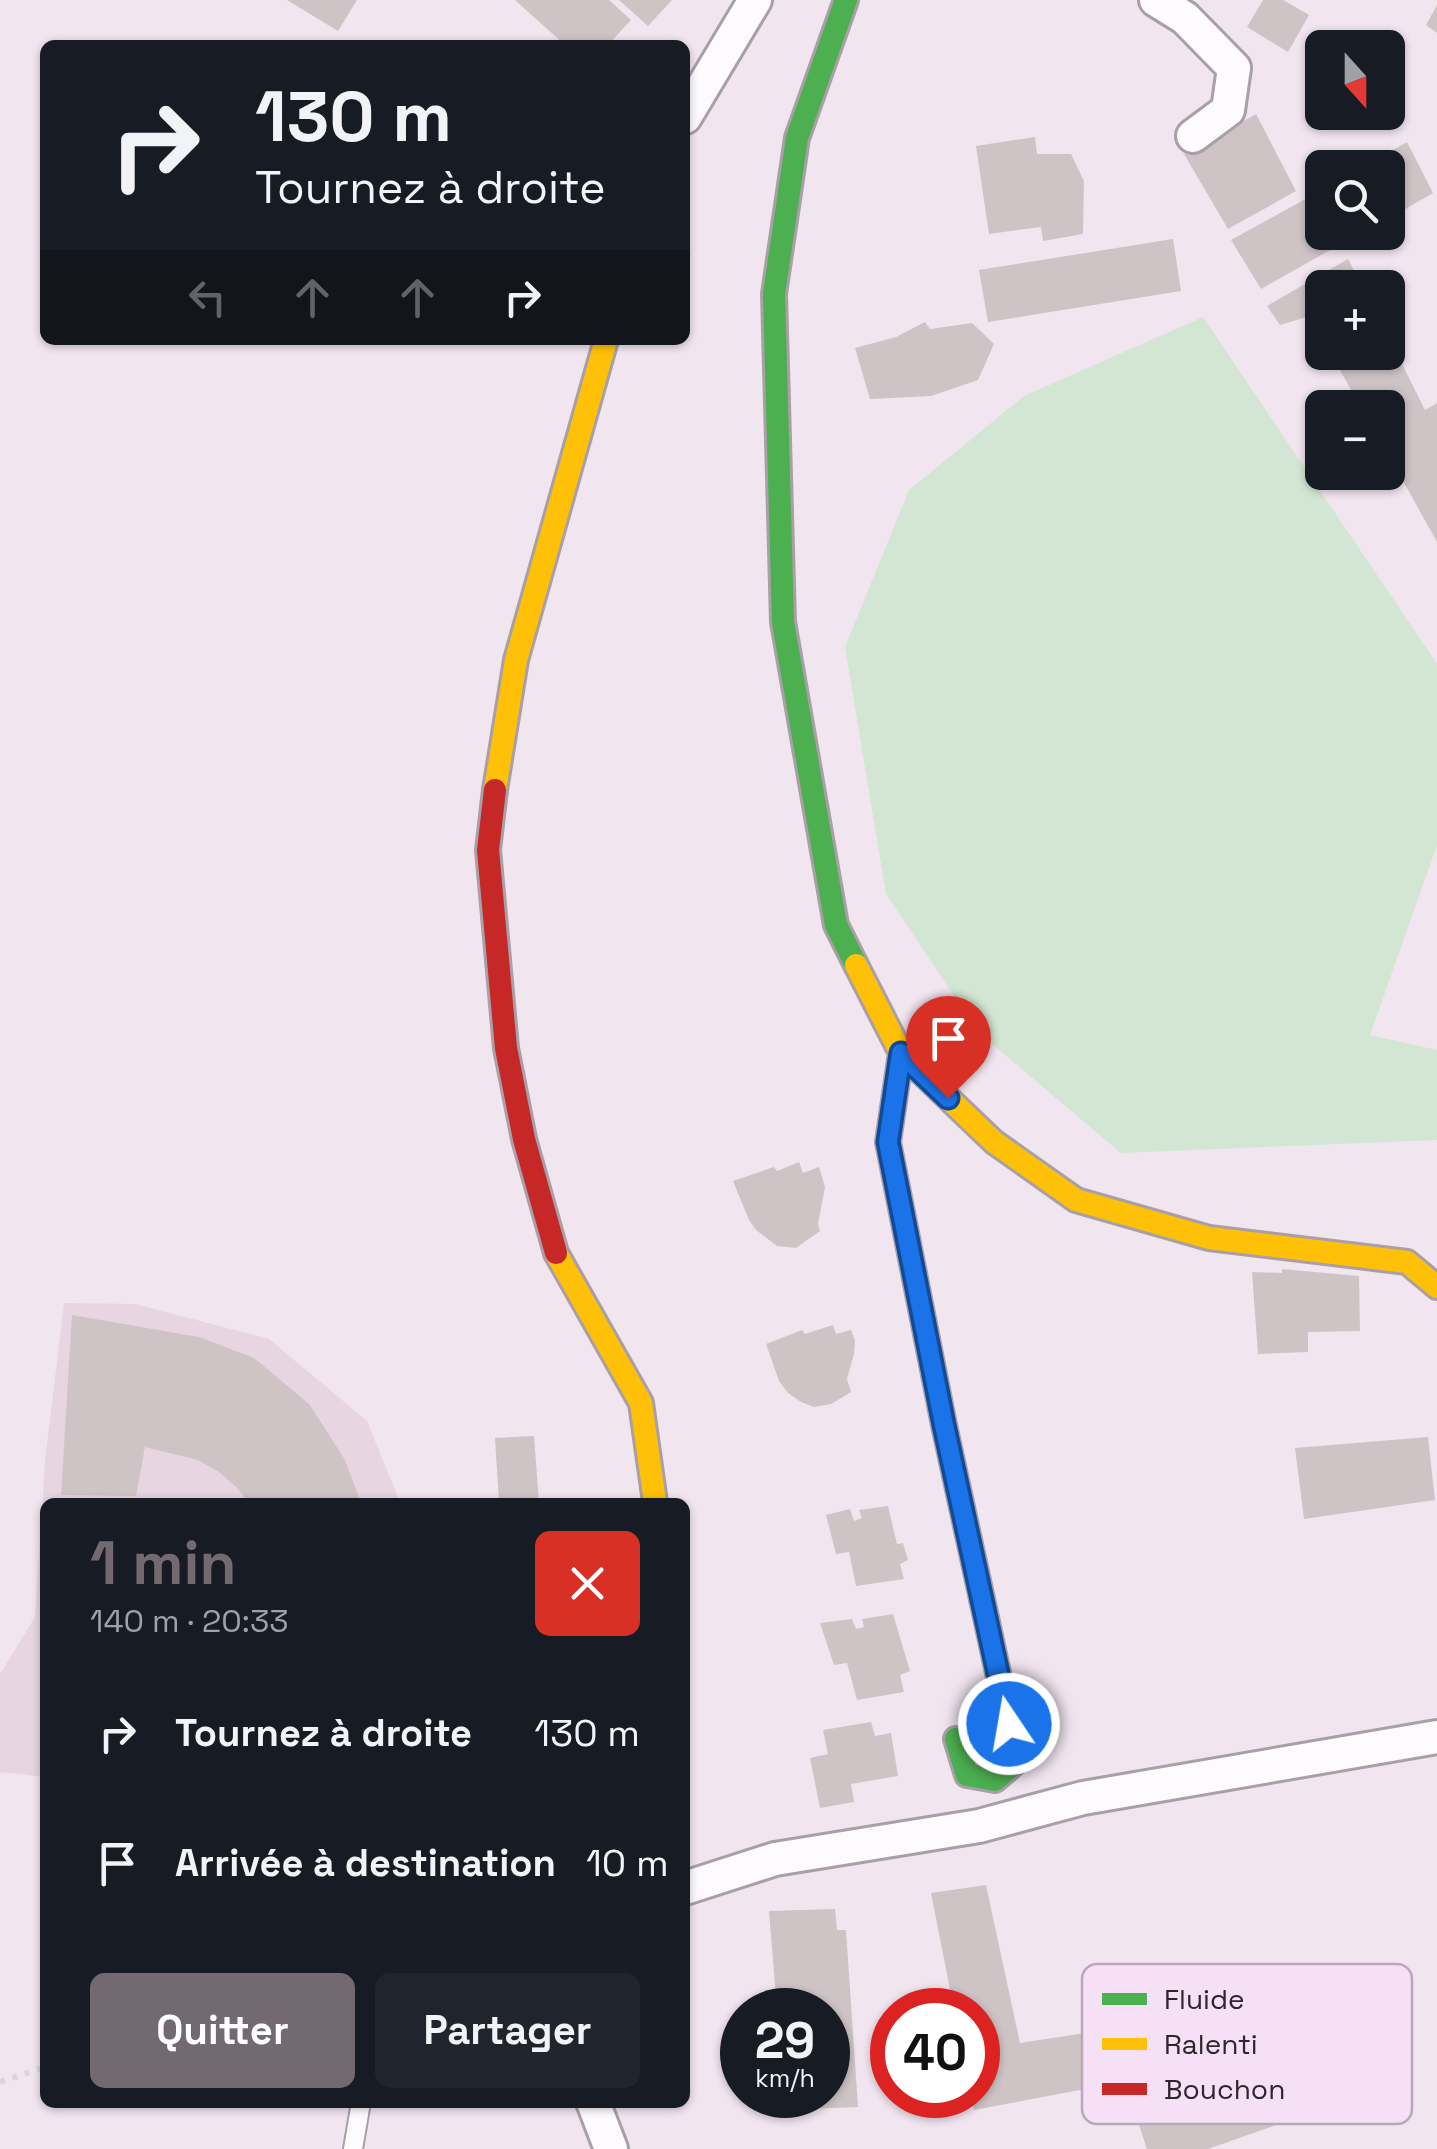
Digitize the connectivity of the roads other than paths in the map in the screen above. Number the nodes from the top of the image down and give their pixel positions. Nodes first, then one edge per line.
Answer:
1 (755, 0) edge
2 (846, 0) edge
3 (1156, 0) edge
4 (690, 109) edge
5 (1193, 136) dead end
6 (605, 345) edge
7 (901, 1053) junction
8 (1437, 1286) edge
9 (655, 1498) edge
10 (1437, 1737) edge
11 (956, 1739) dead end
12 (690, 1886) edge
13 (360, 2108) edge
14 (596, 2108) edge
15 (353, 2149) edge
16 (610, 2149) edge

1 - 4 street
2 - 7 street
3 - 5 street
6 - 9 street
7 - 8 street
7 - 11 street
10 - 12 street
13 - 15 lane
14 - 16 street

